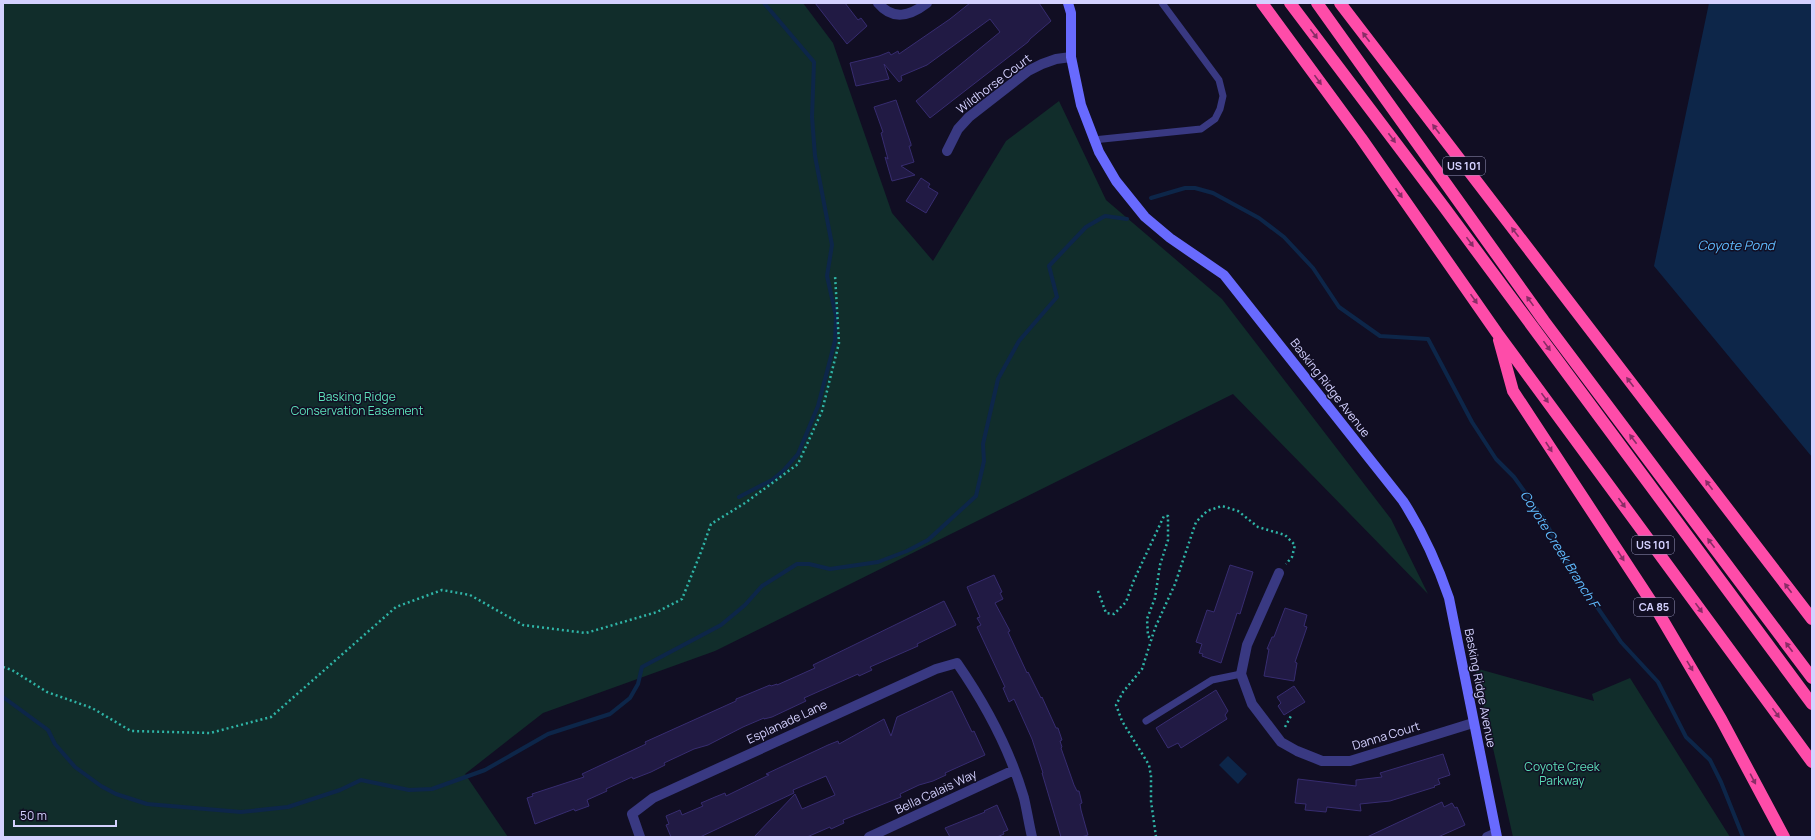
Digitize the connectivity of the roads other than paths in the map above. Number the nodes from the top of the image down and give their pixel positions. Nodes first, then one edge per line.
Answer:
1 (878, 3) edge
2 (927, 3) edge
3 (1068, 3) edge
4 (1162, 3) edge
5 (1262, 3) edge
6 (1290, 3) edge
7 (1317, 3) edge
8 (1340, 3) edge
9 (1071, 57) junction
10 (1093, 140) junction
11 (947, 151) dead end
12 (1497, 333) junction
13 (1279, 573) road end
14 (1812, 619) edge
15 (1241, 674) junction
16 (1812, 678) edge
17 (1812, 704) edge
18 (1146, 721) dead end
19 (1473, 723) junction
20 (1810, 760) edge
21 (1014, 770) junction
22 (1782, 834) edge
23 (1493, 836) edge
24 (640, 837) edge
25 (869, 837) edge
26 (1032, 837) edge

1 - 2 street
3 - 9 street, Basking Ridge Avenue
4 - 10 lane
5 -> 12 highway, US 101
6 -> 17 highway
16 -> 7 highway
14 -> 8 highway, US 101
9 - 10 street, Basking Ridge Avenue
9 - 11 street, Wildhorse Court
10 - 19 street, Basking Ridge Avenue
12 -> 20 highway, US 101
12 -> 22 highway, CA 85
13 - 15 street
15 - 18 lane
15 - 19 street, Danna Court
19 - 23 street, Basking Ridge Avenue
21 - 24 street, Esplanade Lane
21 - 25 street, Bella Calais Way
21 - 26 street

